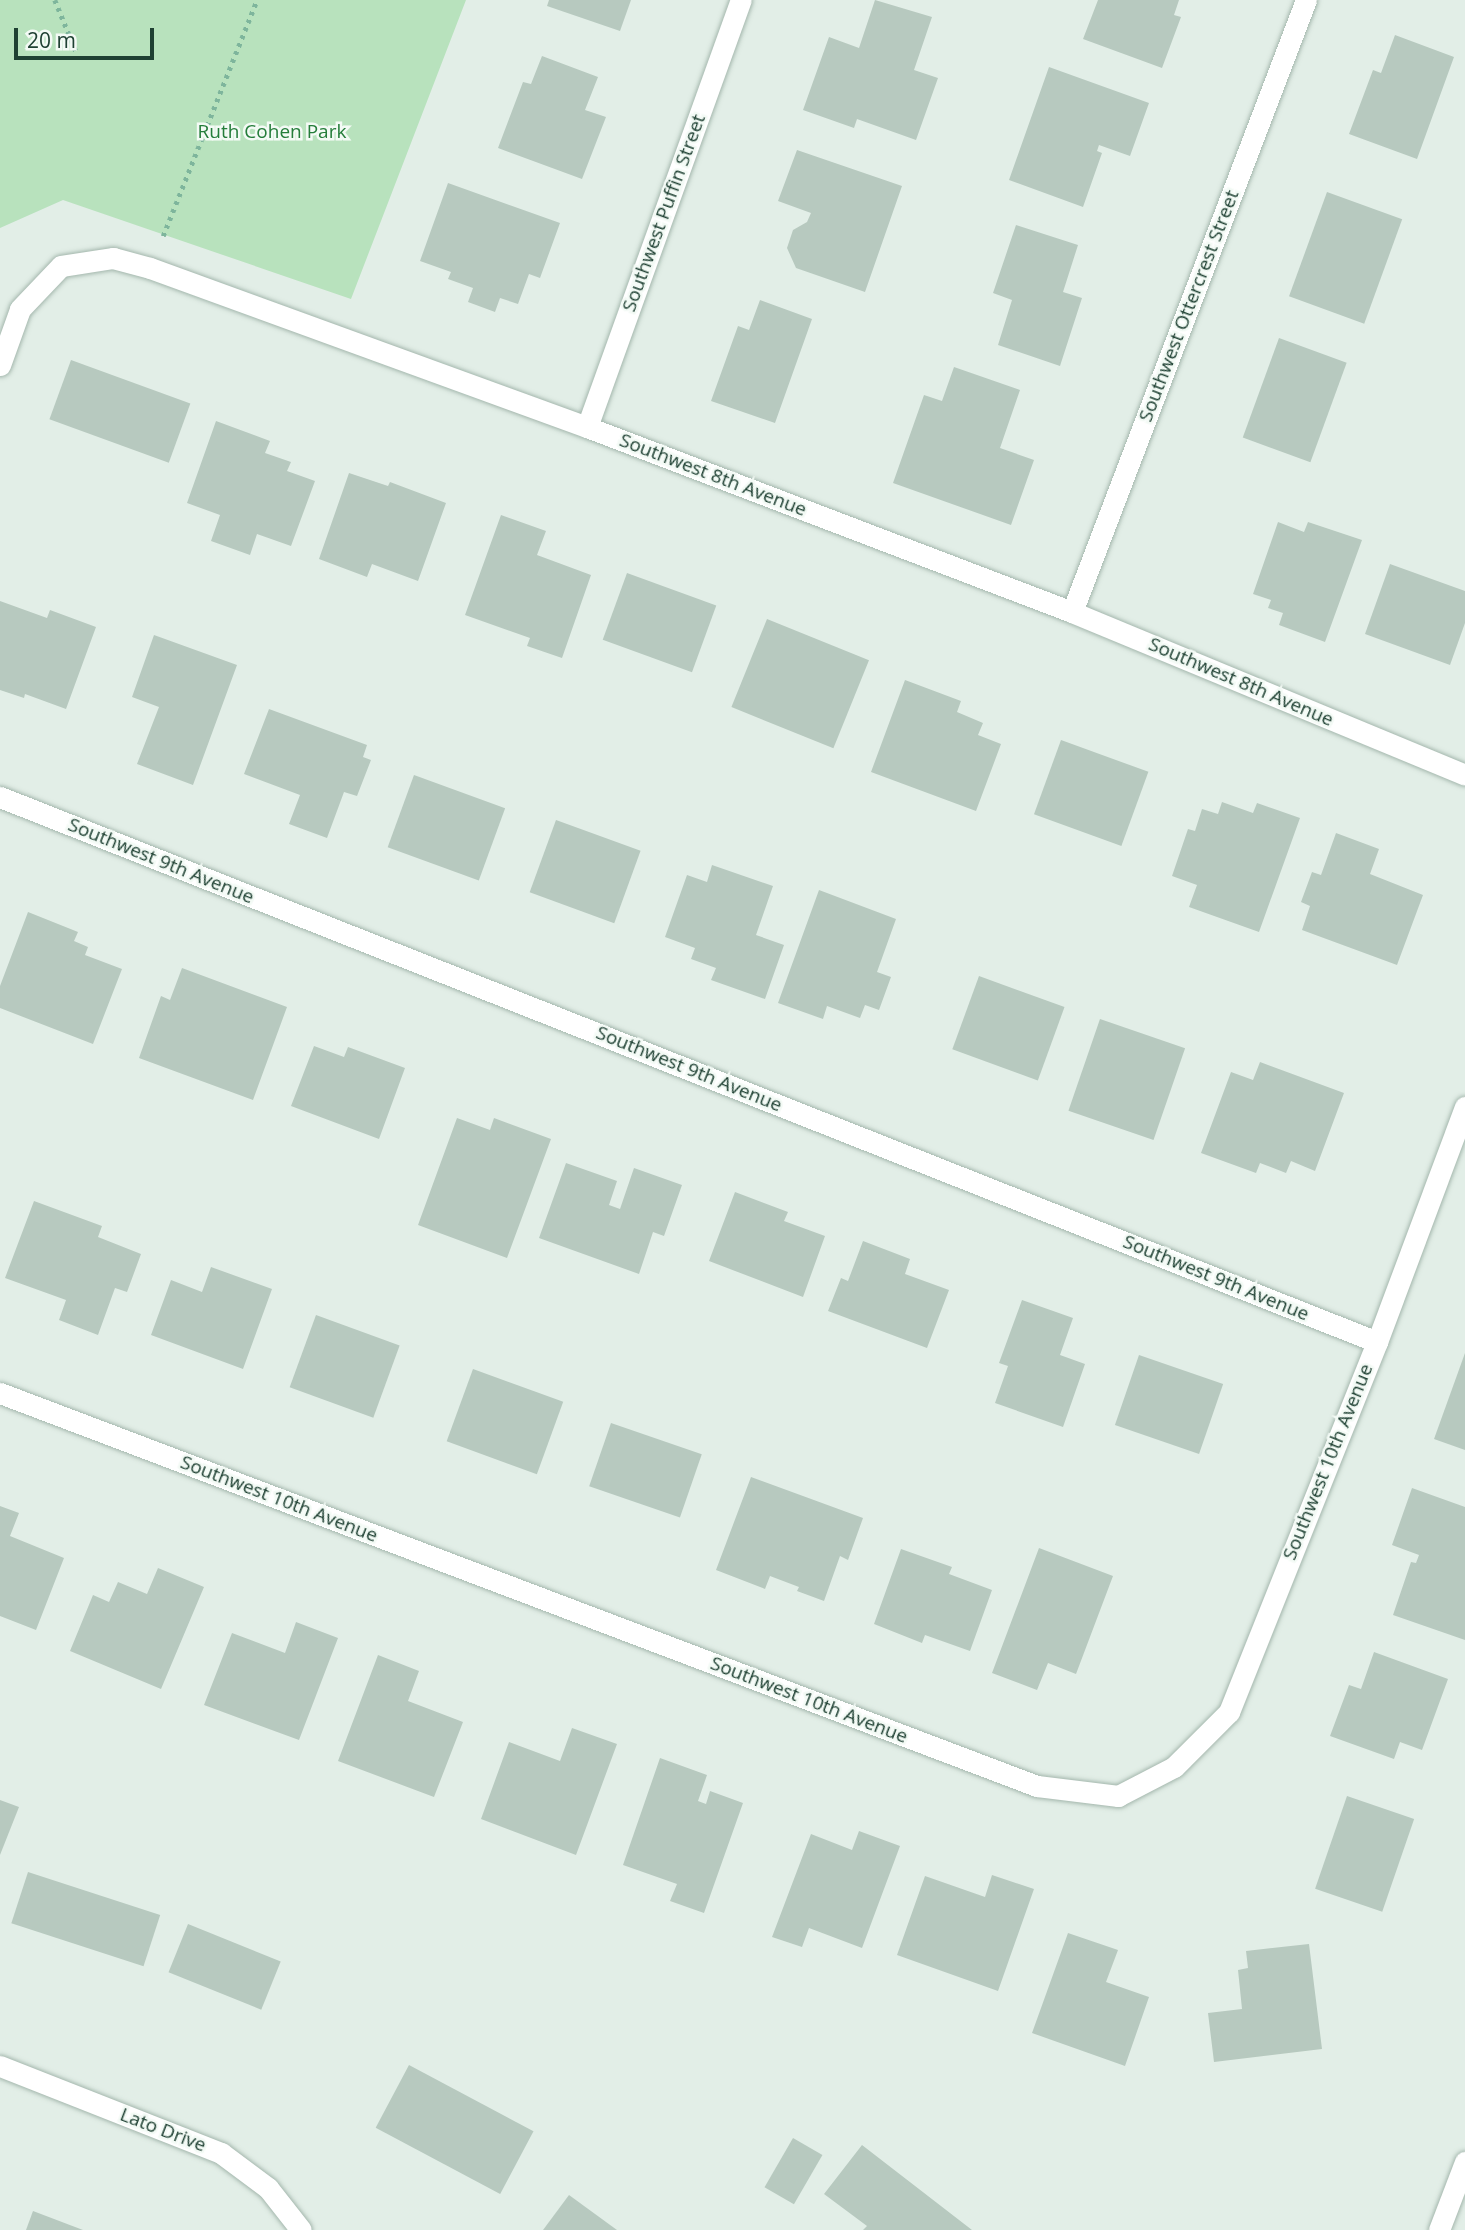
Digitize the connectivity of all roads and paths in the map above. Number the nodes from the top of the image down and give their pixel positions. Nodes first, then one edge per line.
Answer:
1 (55, 0) edge
2 (257, 0) edge
3 (741, 0) edge
4 (1306, 0) edge
5 (77, 54) dead end
6 (150, 268) junction
7 (0, 365) edge
8 (587, 427) junction
9 (1072, 612) junction
10 (1465, 775) edge
11 (0, 797) edge
12 (1465, 1107) edge
13 (1377, 1342) junction
14 (0, 1393) edge
15 (0, 2066) edge
16 (1465, 2162) edge
17 (301, 2230) edge
18 (1439, 2230) edge

1 - 5 path
2 - 6 path
3 - 8 street, Southwest Puffin Street
4 - 9 street, Southwest Ottercrest Street
6 - 7 street, Southwest 8th Avenue
6 - 8 street, Southwest 8th Avenue
8 - 9 street, Southwest 8th Avenue
9 - 10 street, Southwest 8th Avenue
11 - 13 street, Southwest 9th Avenue
12 - 13 street, Southwest 10th Avenue
13 - 14 street, Southwest 10th Avenue
15 - 17 street, Lato Drive
16 - 18 street

